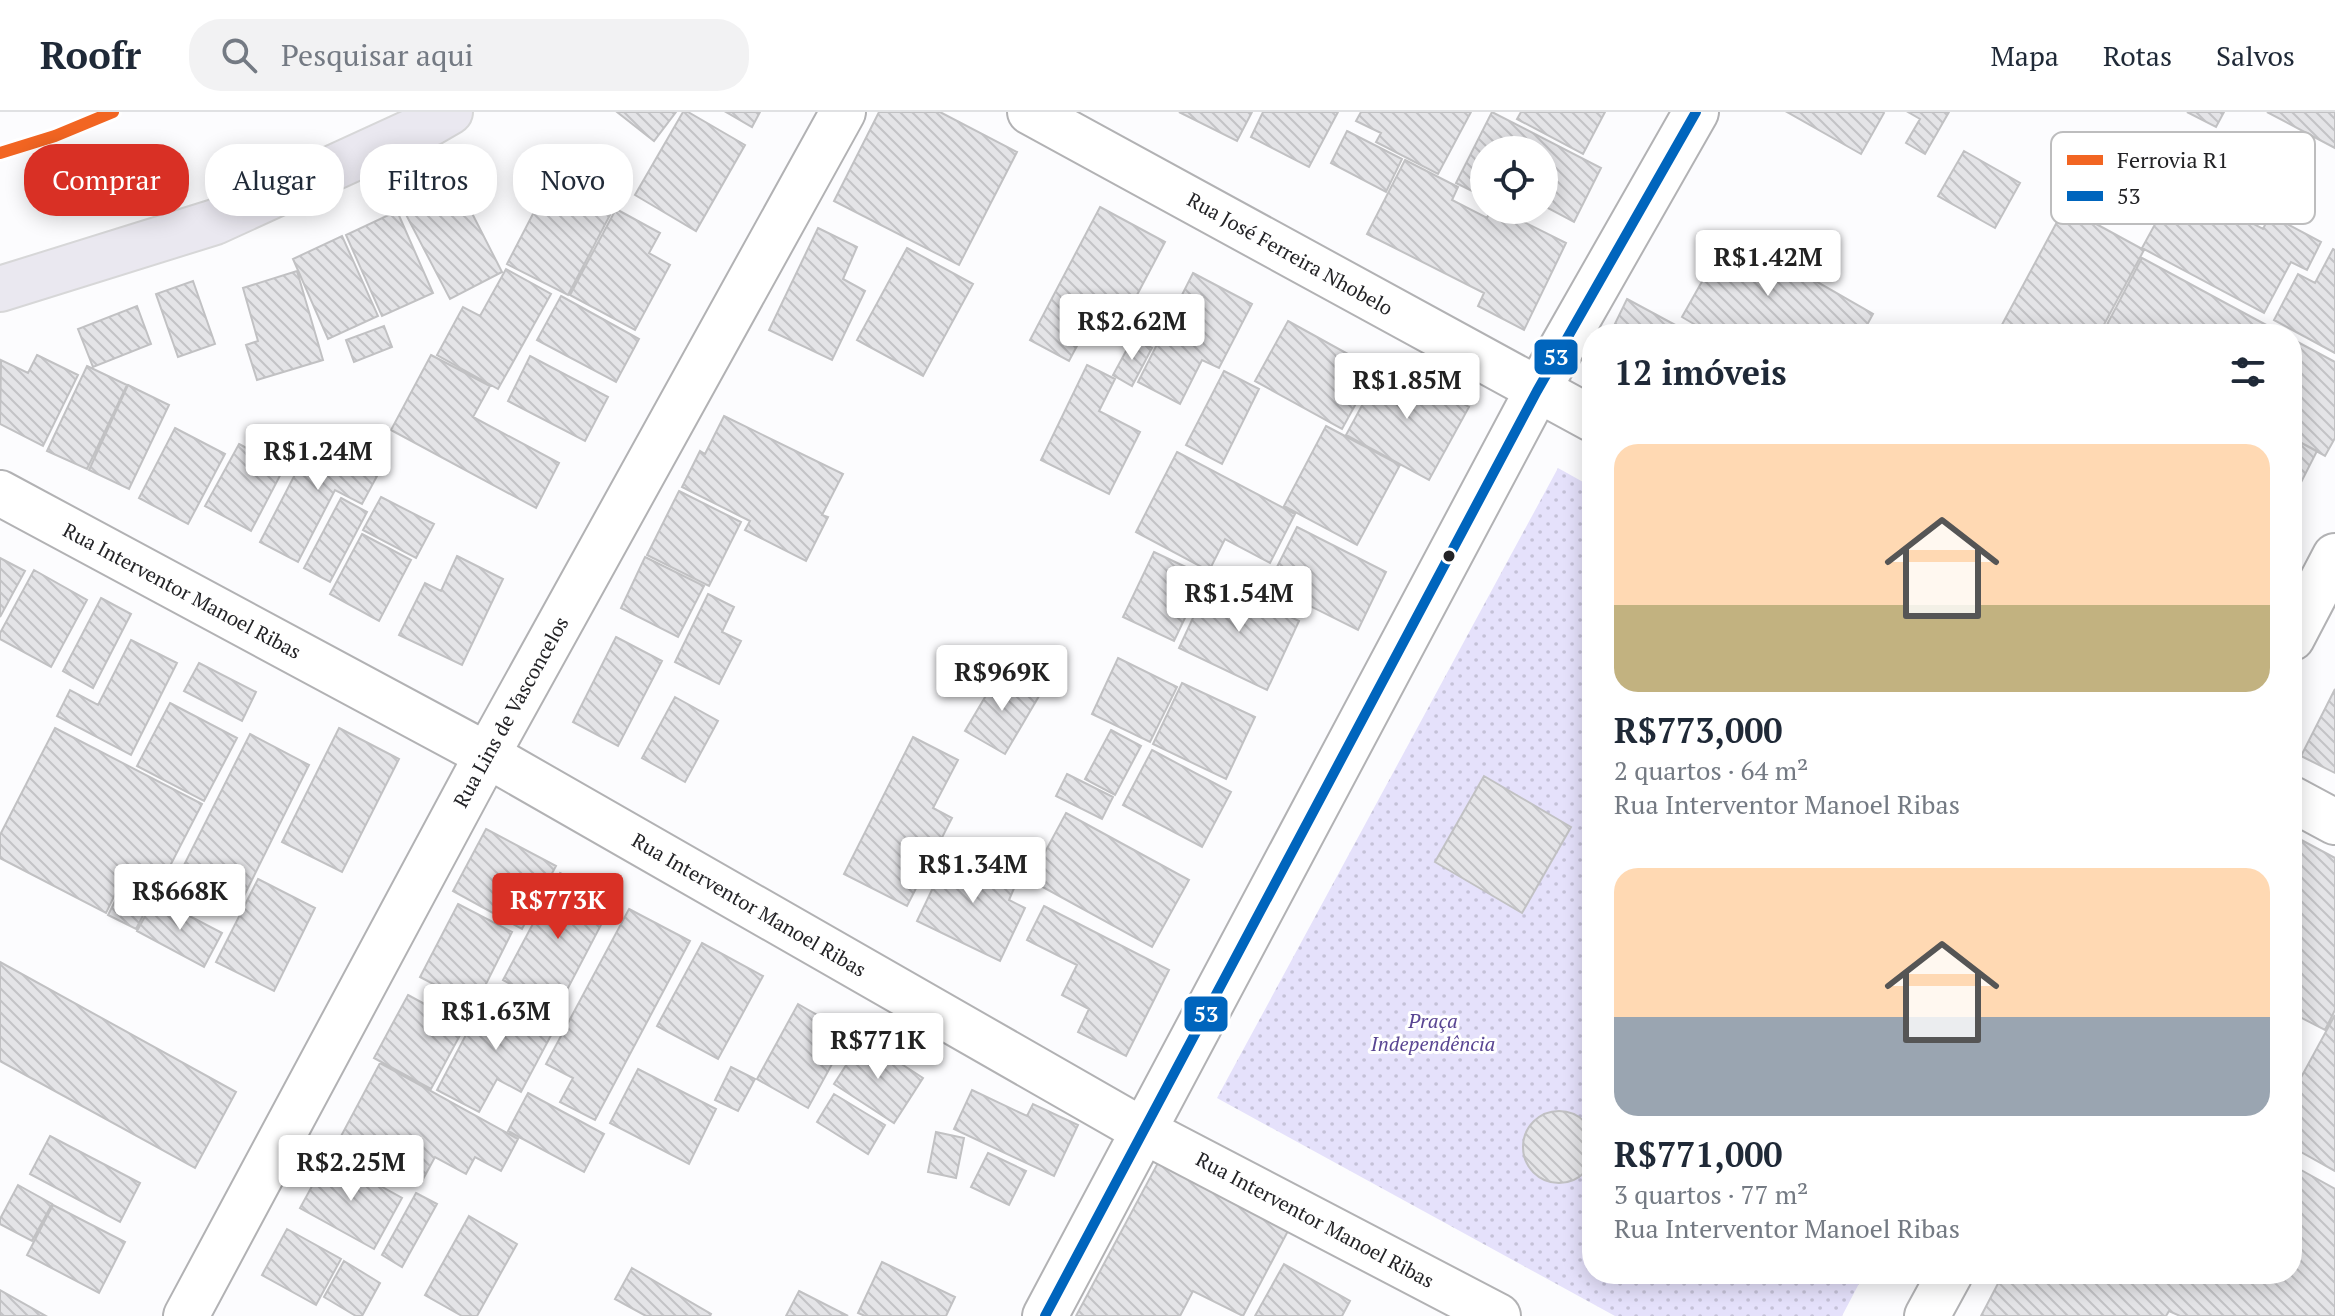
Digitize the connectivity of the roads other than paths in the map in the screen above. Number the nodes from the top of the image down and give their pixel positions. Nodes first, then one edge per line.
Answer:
1 (450, 112) edge
2 (843, 112) edge
3 (1030, 112) edge
4 (1696, 112) edge
5 (0, 289) edge
6 (1537, 391) junction
7 (1582, 414) edge
8 (0, 493) edge
9 (2335, 556) edge
10 (2302, 619) edge
11 (487, 755) junction
12 (2302, 804) edge
13 (2335, 822) edge
14 (1142, 1130) junction
15 (1945, 1284) edge
16 (186, 1316) edge
17 (1045, 1316) edge
18 (1498, 1316) edge
19 (1927, 1316) edge

1 - 5 main road
2 - 11 street, Rua Lins de Vasconcelos
3 - 6 street, Rua José Ferreira Nhobelo
4 - 6 street
6 - 7 street, Rua José Ferreira Nhobelo
6 - 14 street
8 - 11 street, Rua Interventor Manoel Ribas
9 - 10 street
11 - 14 street, Rua Interventor Manoel Ribas
11 - 16 street, Rua Lins de Vasconcelos
12 - 13 street
14 - 17 street
14 - 18 street, Rua Interventor Manoel Ribas
15 - 19 street

